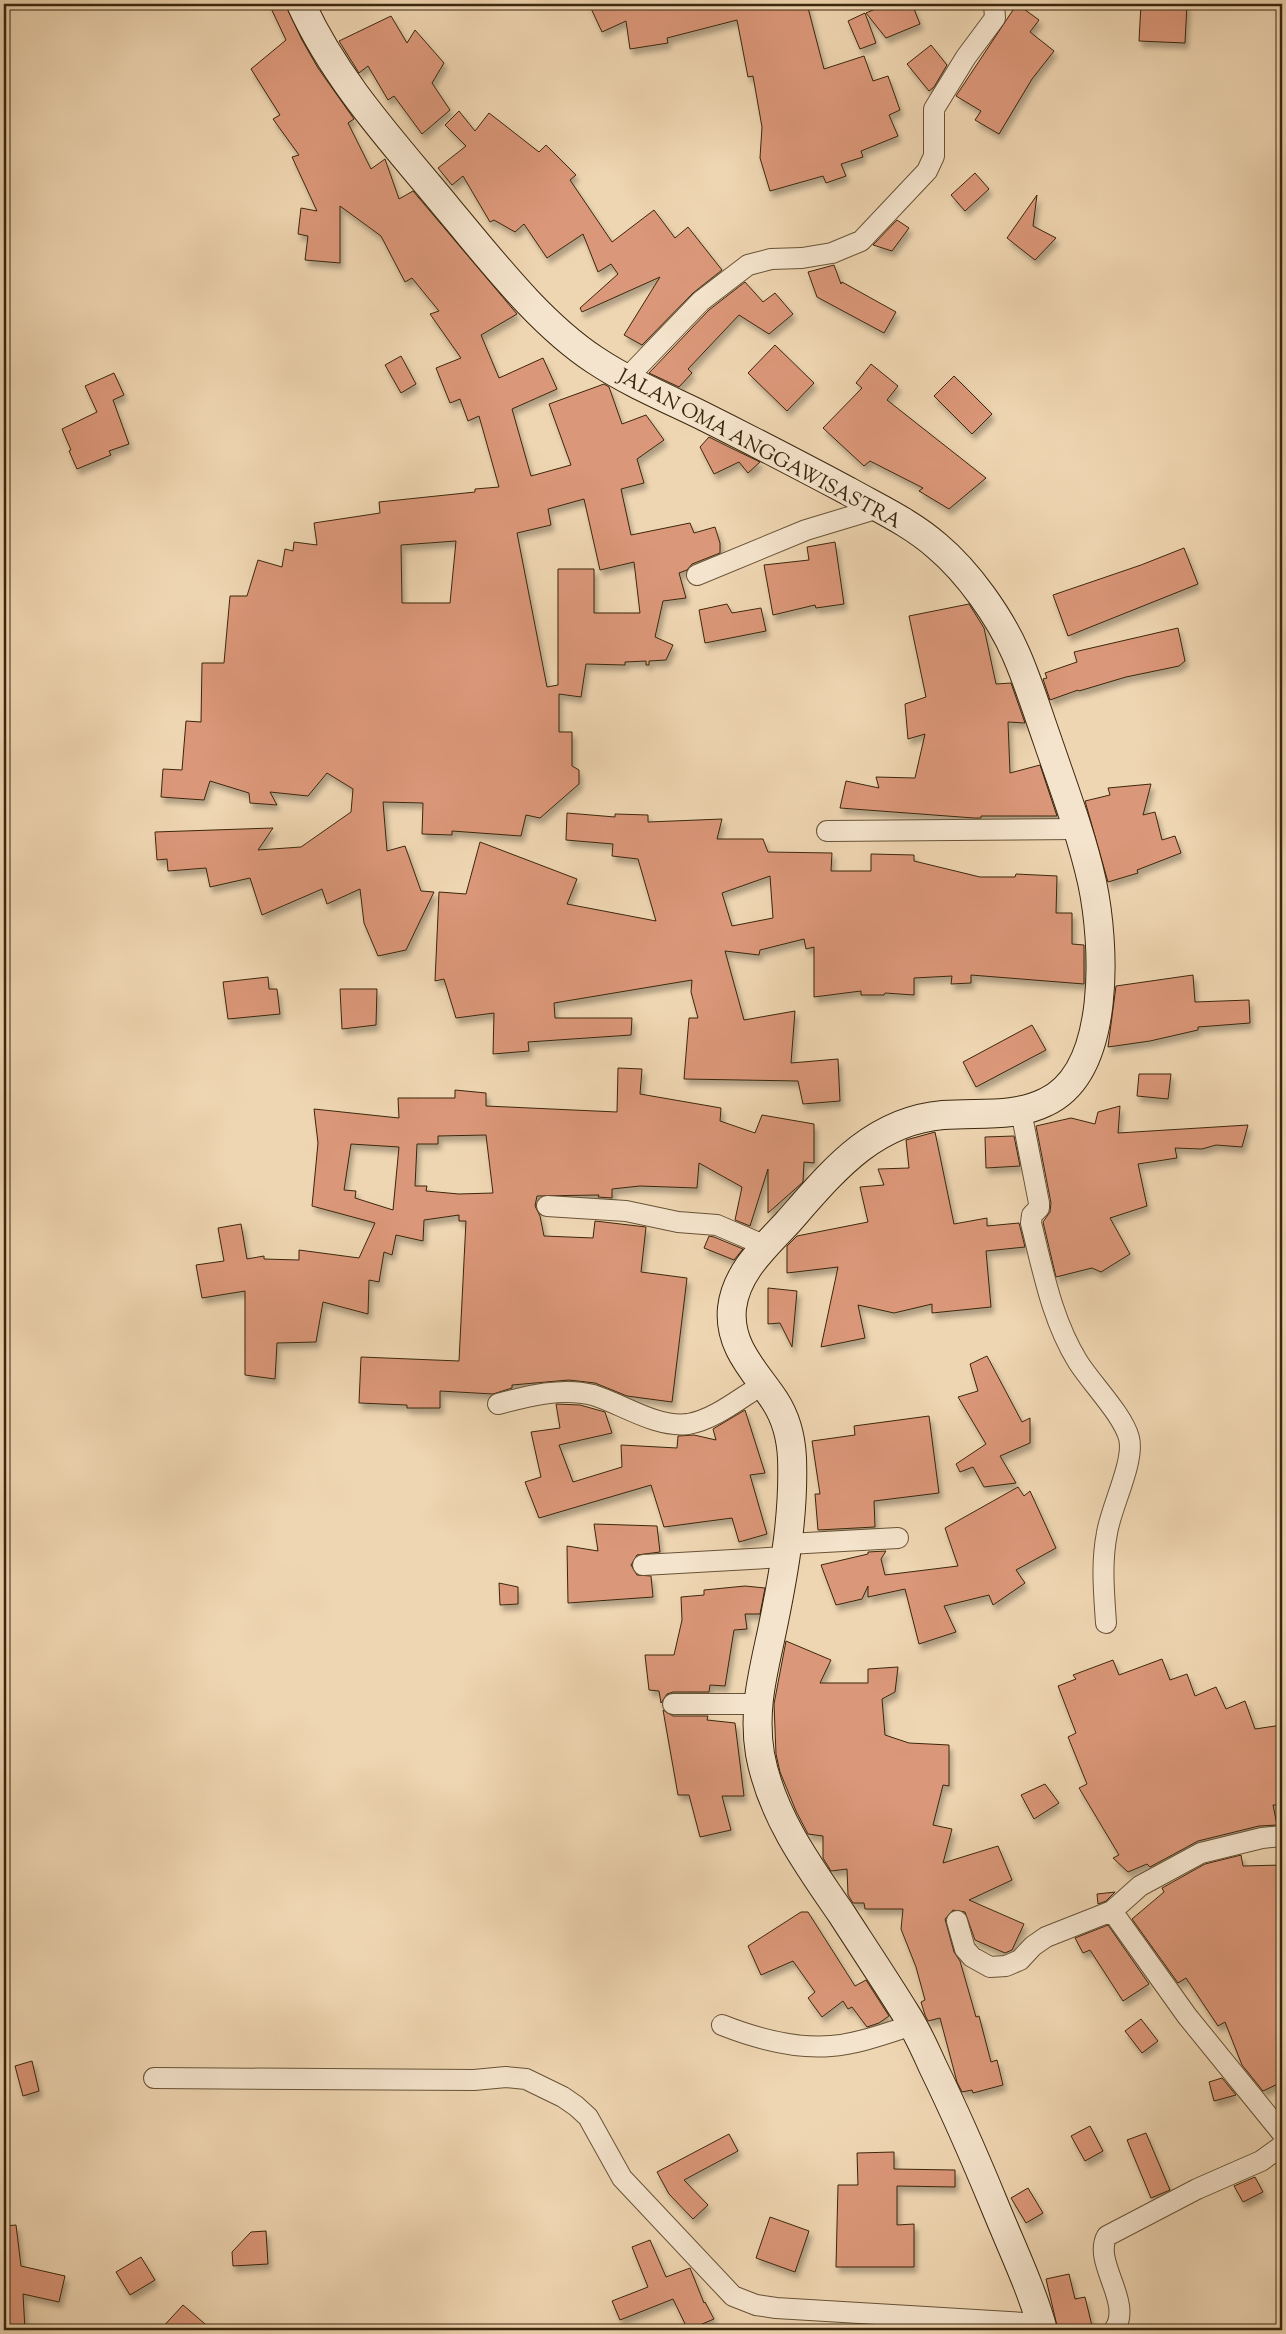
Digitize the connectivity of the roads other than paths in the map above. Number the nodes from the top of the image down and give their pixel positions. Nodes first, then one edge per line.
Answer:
1 (301, 4) edge
2 (994, 4) edge
3 (626, 379) junction
4 (879, 508) junction
5 (697, 575) dead end
6 (1077, 829) junction
7 (827, 831) dead end
8 (1021, 1111) junction
9 (548, 1206) dead end
10 (766, 1246) junction
11 (762, 1385) junction
12 (498, 1404) dead end
13 (898, 1538) dead end
14 (787, 1551) junction
15 (643, 1565) dead end
16 (1106, 1623) dead end
17 (673, 1704) dead end
18 (756, 1704) junction
19 (1282, 1836) edge
20 (1112, 1911) junction
21 (957, 1921) dead end
22 (722, 2025) dead end
23 (913, 2025) junction
24 (154, 2078) dead end
25 (1282, 2133) edge
26 (1282, 2146) edge
27 (1042, 2327) edge
28 (1114, 2330) edge

1 - 3 main road, JALAN OMA ANGGAWISASTRA
2 - 3 street
3 - 4 main road, JALAN OMA ANGGAWISASTRA
4 - 5 street
4 - 6 main road, JALAN OMA ANGGAWISASTRA
6 - 7 street
6 - 8 main road, JALAN OMA ANGGAWISASTRA
8 - 10 main road, JALAN OMA ANGGAWISASTRA
8 - 16 street
9 - 10 street
10 - 11 main road, JALAN OMA ANGGAWISASTRA
11 - 12 street
11 - 14 main road, JALAN OMA ANGGAWISASTRA
13 - 14 street
14 - 15 street
14 - 18 main road, JALAN OMA ANGGAWISASTRA
17 - 18 street
18 - 23 main road, JALAN OMA ANGGAWISASTRA
19 - 20 street
20 - 21 street
20 - 25 street
22 - 23 street
23 - 27 main road, JALAN OMA ANGGAWISASTRA
24 - 27 street
26 - 28 street

